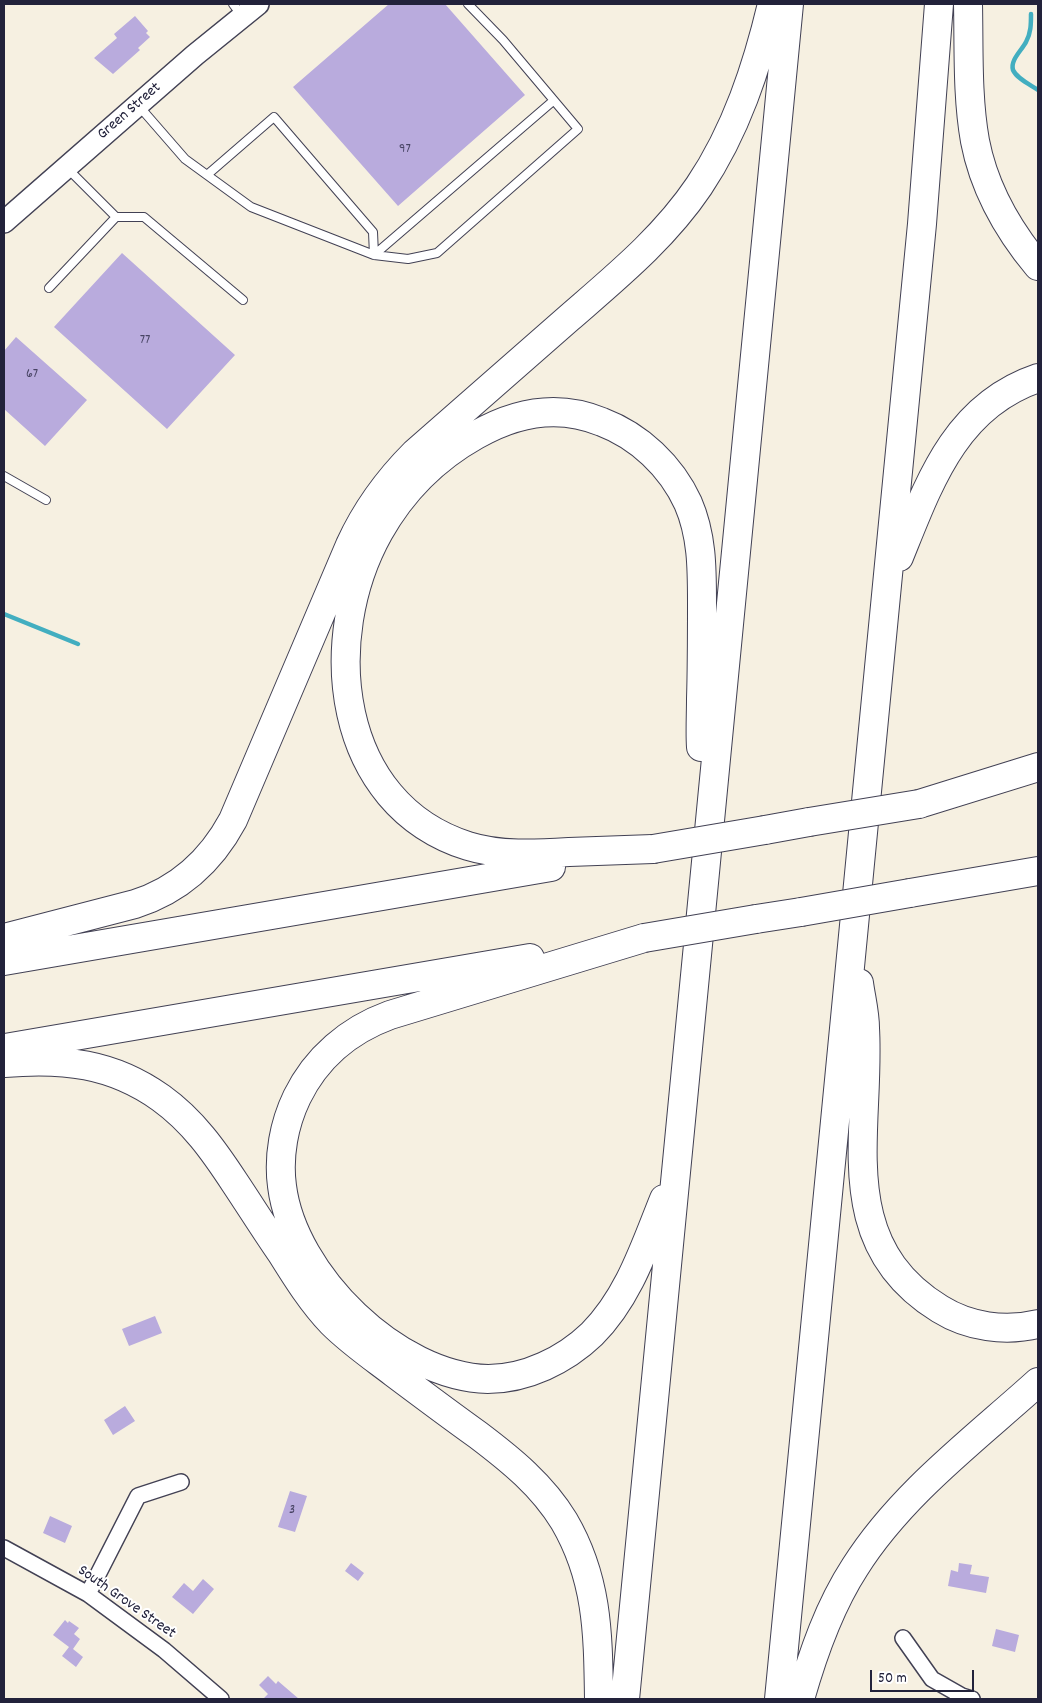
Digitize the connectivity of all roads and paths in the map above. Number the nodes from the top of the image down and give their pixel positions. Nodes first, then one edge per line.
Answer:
1 (468, 4) edge
2 (772, 4) edge
3 (789, 4) edge
4 (939, 4) edge
5 (968, 4) edge
6 (244, 8) edge
7 (553, 101) junction
8 (138, 105) junction
9 (66, 167) junction
10 (207, 175) junction
11 (116, 217) junction
12 (4, 222) edge
13 (374, 255) junction
14 (1038, 266) edge
15 (48, 288) dead end
16 (244, 300) dead end
17 (1038, 378) edge
18 (4, 476) edge
19 (46, 500) dead end
20 (888, 584) junction
21 (1038, 767) edge
22 (1038, 783) edge
23 (919, 804) junction
24 (709, 833) junction
25 (653, 849) junction
26 (1038, 871) edge
27 (1038, 885) edge
28 (910, 893) junction
29 (853, 935) junction
30 (4, 938) edge
31 (644, 938) junction
32 (4, 961) edge
33 (4, 1048) edge
34 (4, 1064) edge
35 (676, 1169) junction
36 (1038, 1324) edge
37 (1038, 1382) edge
38 (181, 1482) dead end
39 (4, 1548) edge
40 (88, 1594) junction
41 (903, 1638) dead end
42 (221, 1699) edge
43 (599, 1699) edge
44 (625, 1699) edge
45 (779, 1699) edge
46 (800, 1699) edge
47 (972, 1699) edge

1 - 7 lane
2 - 30 highway
3 - 24 highway
4 - 20 highway
5 - 14 highway
6 - 8 main road, Green Street
7 - 13 lane
7 - 13 lane
8 - 9 main road, Green Street
8 - 10 lane
9 - 11 lane
9 - 12 main road, Green Street
10 - 13 lane
10 - 13 lane
11 - 15 lane
11 - 16 lane
17 - 20 highway
18 - 19 lane
20 - 29 highway
21 - 23 highway
22 - 23 highway
23 - 25 highway, bridge
24 - 25 highway
24 - 35 highway
25 - 32 highway
26 - 28 highway
27 - 28 highway
28 - 31 highway, bridge
29 - 36 highway
29 - 45 highway
31 - 33 highway
31 - 35 highway
34 - 43 highway
35 - 44 highway
37 - 46 highway
38 - 40 street
39 - 40 street, South Grove Street
40 - 42 street, South Grove Street
41 - 47 street

